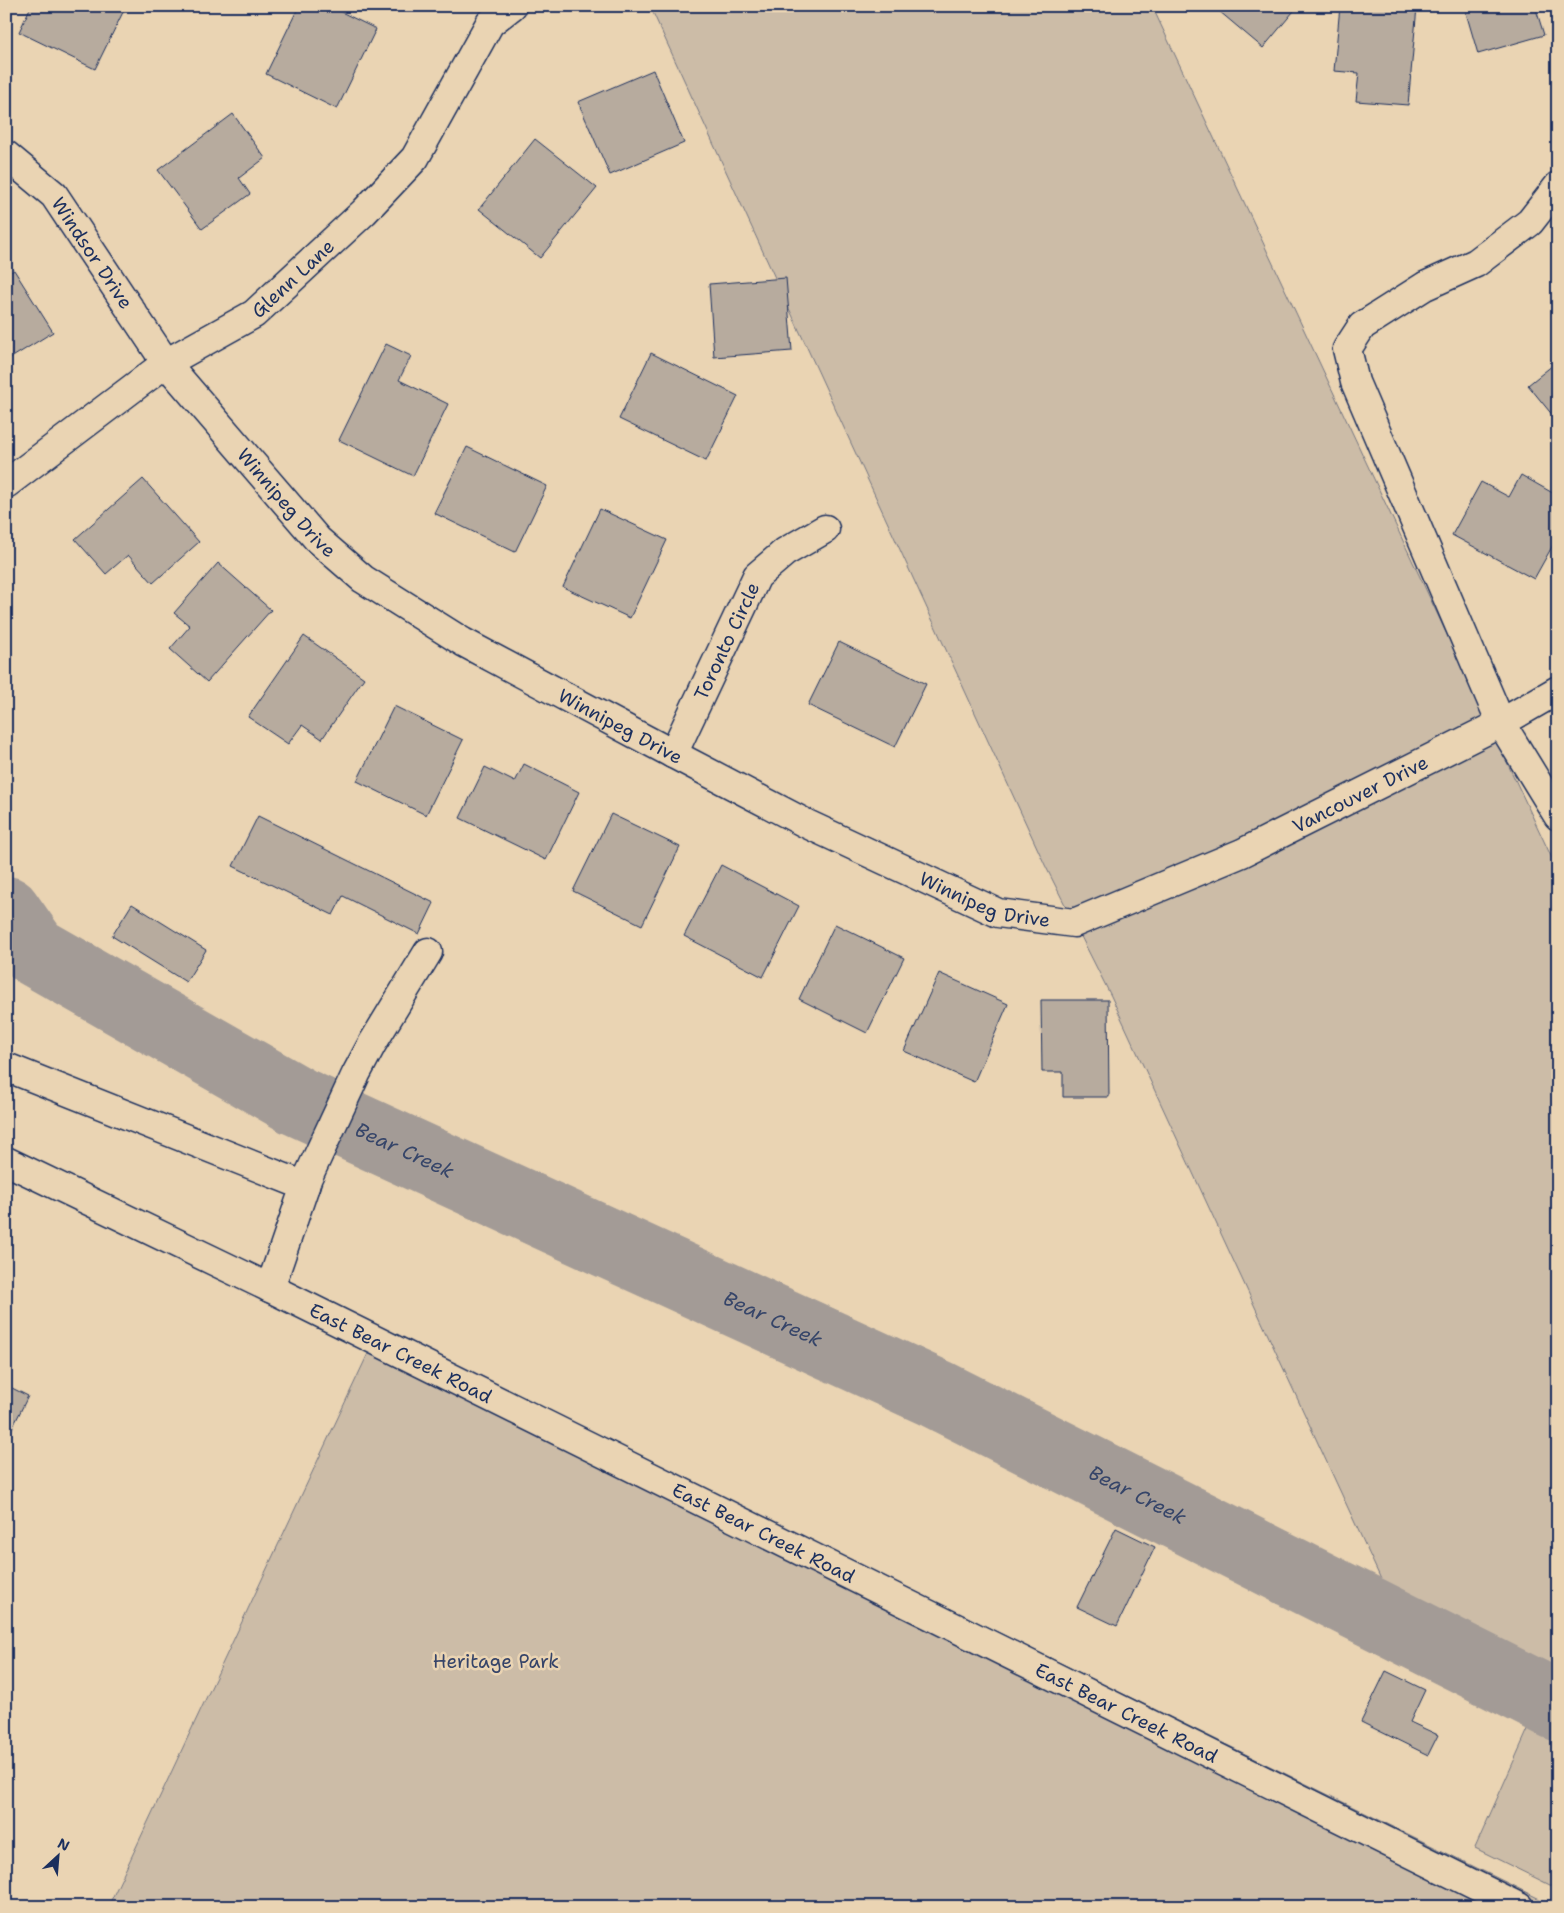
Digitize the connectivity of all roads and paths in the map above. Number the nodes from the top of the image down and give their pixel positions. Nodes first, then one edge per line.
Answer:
1 (512, 6) edge
2 (6, 155) edge
3 (1558, 186) edge
4 (166, 363) junction
5 (6, 484) edge
6 (826, 530) dead end
7 (1558, 690) edge
8 (1501, 723) junction
9 (673, 754) junction
10 (1558, 816) edge
11 (1157, 888) joint
12 (428, 952) dead end
13 (6, 1067) edge
14 (6, 1161) edge
15 (305, 1186) junction
16 (270, 1288) junction
17 (1519, 1907) edge

1 - 4 street, Glenn Lane
2 - 4 street, Windsor Drive
3 - 8 street
4 - 5 street, Glenn Lane
4 - 9 street, Winnipeg Drive
6 - 9 street, Toronto Circle
7 - 8 street, Vancouver Drive
8 - 10 street
8 - 11 street, Vancouver Drive
9 - 11 street, Winnipeg Drive
12 - 15 street
13 - 15 street
14 - 16 street, East Bear Creek Road
15 - 16 street
16 - 17 street, East Bear Creek Road

